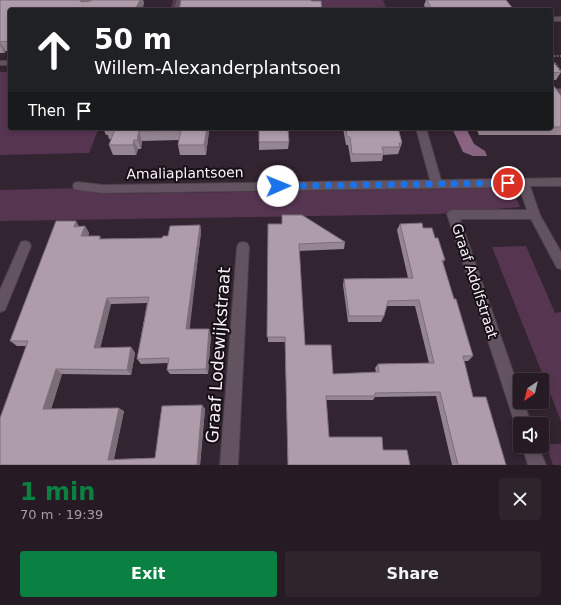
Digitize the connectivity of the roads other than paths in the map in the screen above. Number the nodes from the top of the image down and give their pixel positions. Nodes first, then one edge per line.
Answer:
1 (422, 130) edge
2 (523, 182) junction
3 (561, 182) edge
4 (437, 184) junction
5 (78, 186) dead end
6 (534, 215) junction
7 (25, 246) dead end
8 (243, 247) dead end
9 (561, 264) edge
10 (0, 306) edge
11 (521, 417) edge
12 (533, 453) edge
13 (229, 465) edge
14 (537, 465) edge

1 - 4 street
2 - 3 street, Amaliaplantsoen
2 - 4 street, Amaliaplantsoen
2 - 6 street
4 - 5 street, Amaliaplantsoen
6 - 9 street
6 - 11 street, Graaf Adolfstraat
7 - 10 street
8 - 13 street, Graaf Lodewijkstraat
12 - 14 street

